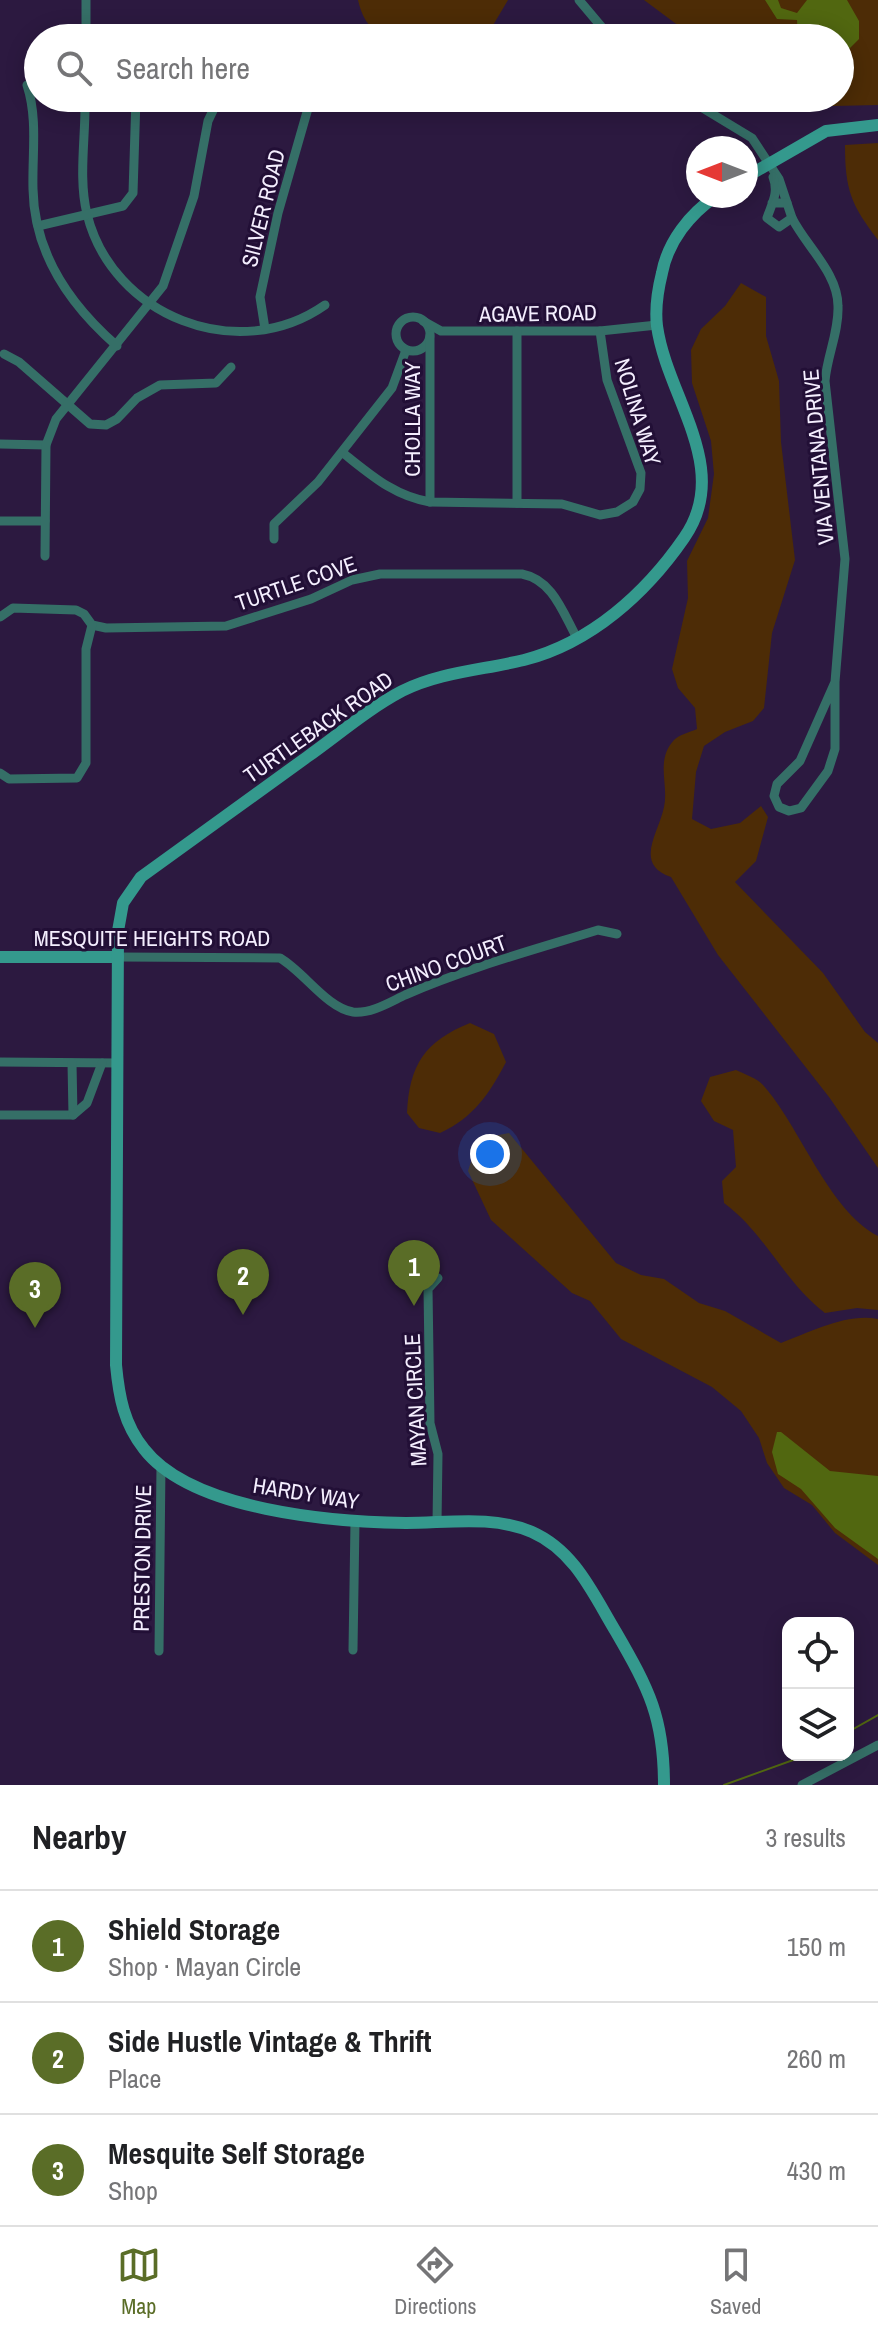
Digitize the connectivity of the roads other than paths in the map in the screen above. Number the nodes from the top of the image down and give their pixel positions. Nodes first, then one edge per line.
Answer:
1 (86, 0) edge
2 (579, 0) edge
3 (86, 24) edge
4 (599, 24) edge
5 (34, 112) edge
6 (85, 112) edge
7 (136, 112) edge
8 (212, 112) edge
9 (307, 112) edge
10 (711, 112) edge
11 (878, 125) edge
12 (767, 163) junction
13 (758, 169) edge
14 (772, 203) junction
15 (787, 203) junction
16 (698, 208) edge
17 (87, 214) junction
18 (792, 218) junction
19 (38, 226) junction
20 (779, 227) junction
21 (803, 241) junction
22 (150, 305) junction
23 (325, 305) dead end
24 (423, 321) junction
25 (657, 325) junction
26 (265, 329) junction
27 (517, 331) junction
28 (600, 331) junction
29 (430, 336) junction
30 (117, 346) junction
31 (406, 350) junction
32 (4, 354) dead end
33 (231, 367) dead end
34 (68, 404) junction
35 (0, 444) edge
36 (46, 445) junction
37 (343, 453) junction
38 (430, 502) junction
39 (517, 503) junction
40 (0, 521) edge
41 (45, 521) junction
42 (274, 539) dead end
43 (45, 556) dead end
44 (0, 615) edge
45 (92, 625) junction
46 (577, 638) junction
47 (835, 682) junction
48 (0, 774) edge
49 (617, 934) dead end
50 (0, 957) edge
51 (118, 957) junction
52 (300, 970) joint
53 (0, 1062) edge
54 (72, 1063) junction
55 (102, 1063) junction
56 (118, 1063) junction
57 (0, 1115) edge
58 (73, 1115) junction
59 (438, 1278) dead end
60 (161, 1465) junction
61 (355, 1522) junction
62 (437, 1523) junction
63 (353, 1650) dead end
64 (159, 1651) dead end
65 (878, 1745) edge
66 (664, 1785) edge
67 (802, 1785) edge

1 - 3 street
2 - 4 street
5 - 19 street
6 - 17 street
7 - 17 street
8 - 22 street
9 - 26 street, SILVER ROAD
10 - 12 street
11 - 12 main road
12 - 13 main road
12 - 14 street
12 - 15 street
14 - 15 street
14 - 20 street
15 - 18 street
16 - 25 main road, TURTLEBACK ROAD
17 - 19 street
17 - 22 street
18 - 20 street
18 - 21 street, VIA VENTANA DRIVE
19 - 30 street
20 - 21 street, VIA VENTANA DRIVE
21 - 47 street, VIA VENTANA DRIVE
22 - 26 street
22 - 30 street
23 - 26 street
24 - 27 street, AGAVE ROAD
24 - 29 street
24 - 31 street
25 - 28 street, AGAVE ROAD
25 - 46 main road, TURTLEBACK ROAD
27 - 28 street, AGAVE ROAD
27 - 39 street
28 - 39 street, NOLINA WAY
29 - 31 street
29 - 38 street, CHOLLA WAY
30 - 34 street
31 - 37 street
32 - 34 street
33 - 34 street
34 - 36 street
35 - 36 street
36 - 41 street
37 - 38 street
37 - 42 street
38 - 39 street
40 - 41 street
41 - 43 street
44 - 45 street, TURTLE COVE
45 - 46 street, TURTLE COVE
45 - 48 street
46 - 51 main road, TURTLEBACK ROAD
47 - 47 street, VIA VENTANA DRIVE
49 - 52 street, CHINO COURT
50 - 51 main road, MESQUITE HEIGHTS ROAD
51 - 52 street, MESQUITE HEIGHTS ROAD
51 - 56 main road, HARDY WAY
53 - 54 street
54 - 55 street
54 - 58 street
55 - 56 street
55 - 58 street
56 - 60 main road, HARDY WAY
57 - 58 street
59 - 62 street, MAYAN CIRCLE
60 - 61 main road, HARDY WAY
60 - 64 street, PRESTON DRIVE
61 - 62 main road, HARDY WAY
61 - 63 street
62 - 66 main road, HARDY WAY
65 - 67 street

